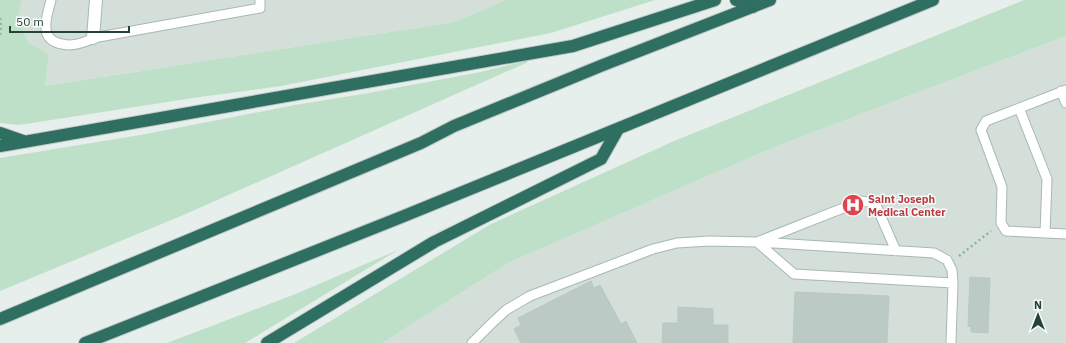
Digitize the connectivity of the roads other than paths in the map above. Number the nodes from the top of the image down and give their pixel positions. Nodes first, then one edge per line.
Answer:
1 (51, 0) edge
2 (96, 0) edge
3 (260, 0) edge
4 (715, 0) edge
5 (736, 0) edge
6 (770, 0) edge
7 (933, 0) edge
8 (753, 7) junction
9 (93, 38) junction
10 (1064, 90) edge
11 (1066, 103) edge
12 (1019, 108) junction
13 (618, 129) junction
14 (0, 133) edge
15 (24, 142) junction
16 (0, 146) edge
17 (1045, 233) junction
18 (1066, 234) edge
19 (757, 242) junction
20 (896, 251) junction
21 (953, 283) junction
22 (0, 319) edge
23 (84, 343) edge
24 (267, 343) edge
25 (472, 343) edge
26 (951, 343) edge

1 - 9 lane
2 - 9 street
3 - 9 lane
4 - 15 highway
5 - 8 highway
6 - 8 highway
7 - 13 highway
8 - 22 highway
10 - 11 lane
10 - 12 lane
12 - 17 lane
12 - 17 lane
13 - 23 highway
13 - 24 highway
14 - 15 highway
15 - 16 highway
17 - 18 lane
19 - 20 lane
19 - 20 lane
19 - 21 lane
19 - 25 lane
20 - 21 lane
21 - 26 lane

